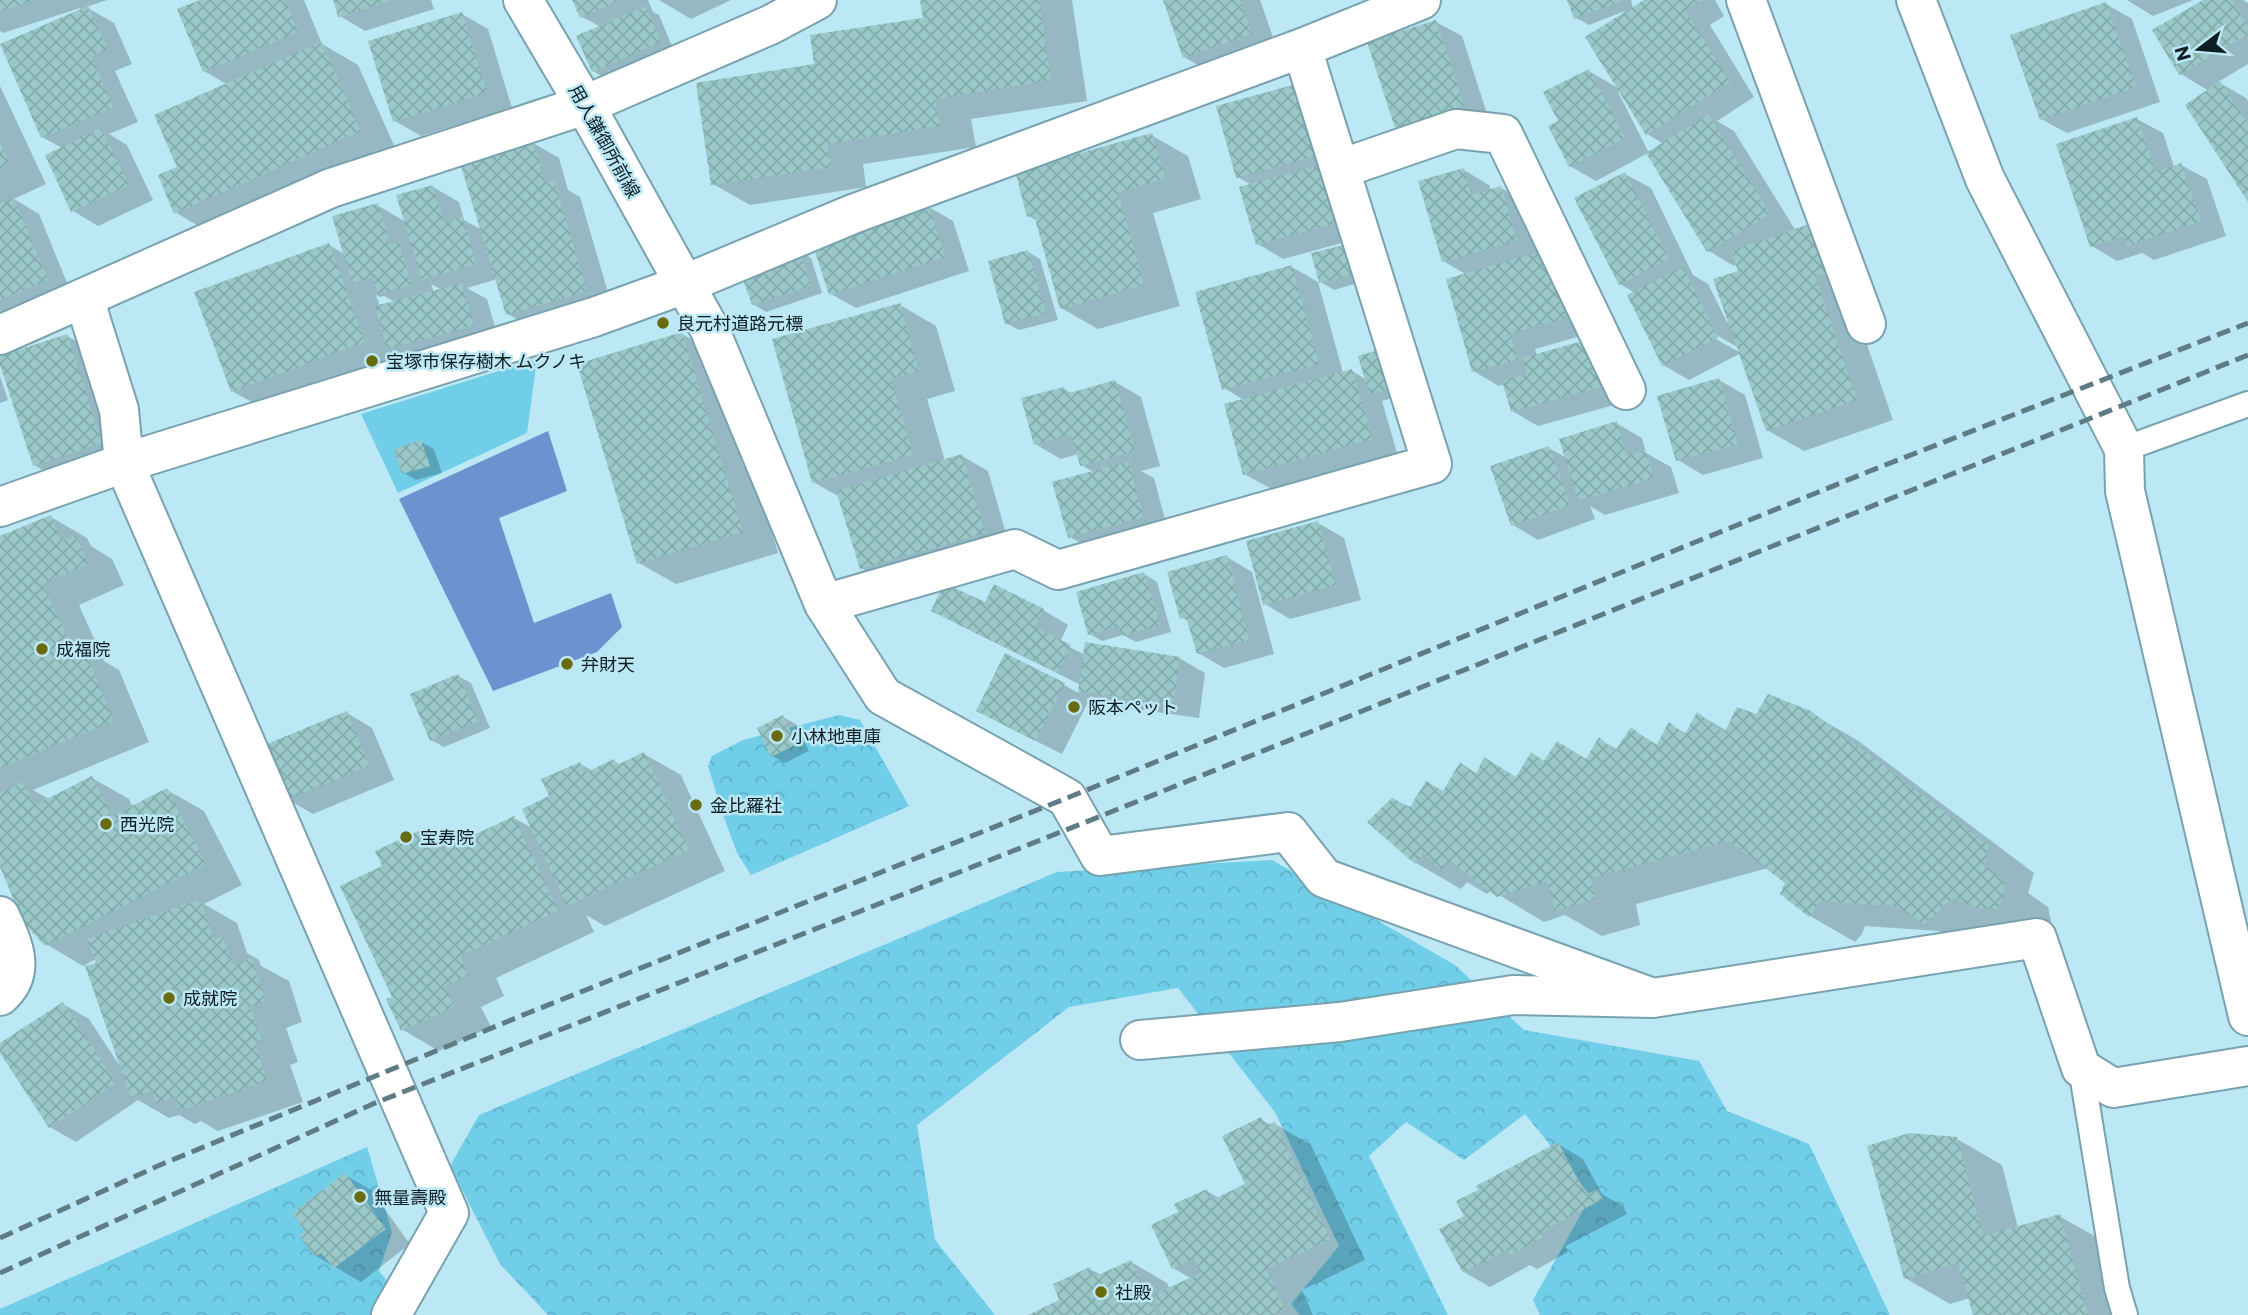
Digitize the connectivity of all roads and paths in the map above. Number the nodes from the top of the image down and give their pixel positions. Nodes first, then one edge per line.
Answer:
1 (523, 0) edge
2 (817, 0) edge
3 (1421, 0) edge
4 (1746, 0) edge
5 (1916, 0) edge
6 (1302, 48) junction
7 (585, 105) junction
8 (1340, 169) junction
9 (685, 284) junction
10 (84, 298) junction
11 (1866, 324) dead end
12 (0, 335) edge
13 (1626, 390) dead end
14 (2248, 404) edge
15 (2124, 449) junction
16 (124, 463) junction
17 (0, 507) edge
18 (824, 604) junction
19 (0, 916) edge
20 (0, 996) edge
21 (1653, 998) junction
22 (2248, 1016) edge
23 (1140, 1040) dead end
24 (2081, 1068) junction
25 (2239, 1068) edge
26 (391, 1315) edge
27 (2125, 1315) edge

1 - 7 street, 用人鎌御所前線
2 - 7 street
3 - 6 street
4 - 11 street
5 - 15 street
6 - 8 street
6 - 9 street
7 - 9 street, 用人鎌御所前線
7 - 10 street
8 - 13 street
8 - 18 street
9 - 16 street
9 - 18 street, 用人鎌御所前線
10 - 12 street
10 - 16 street
14 - 15 lane
15 - 22 street
16 - 17 street
16 - 26 street
18 - 21 street, 用人鎌御所前線
19 - 20 street
21 - 23 street
21 - 24 street
24 - 25 street
24 - 27 lane

